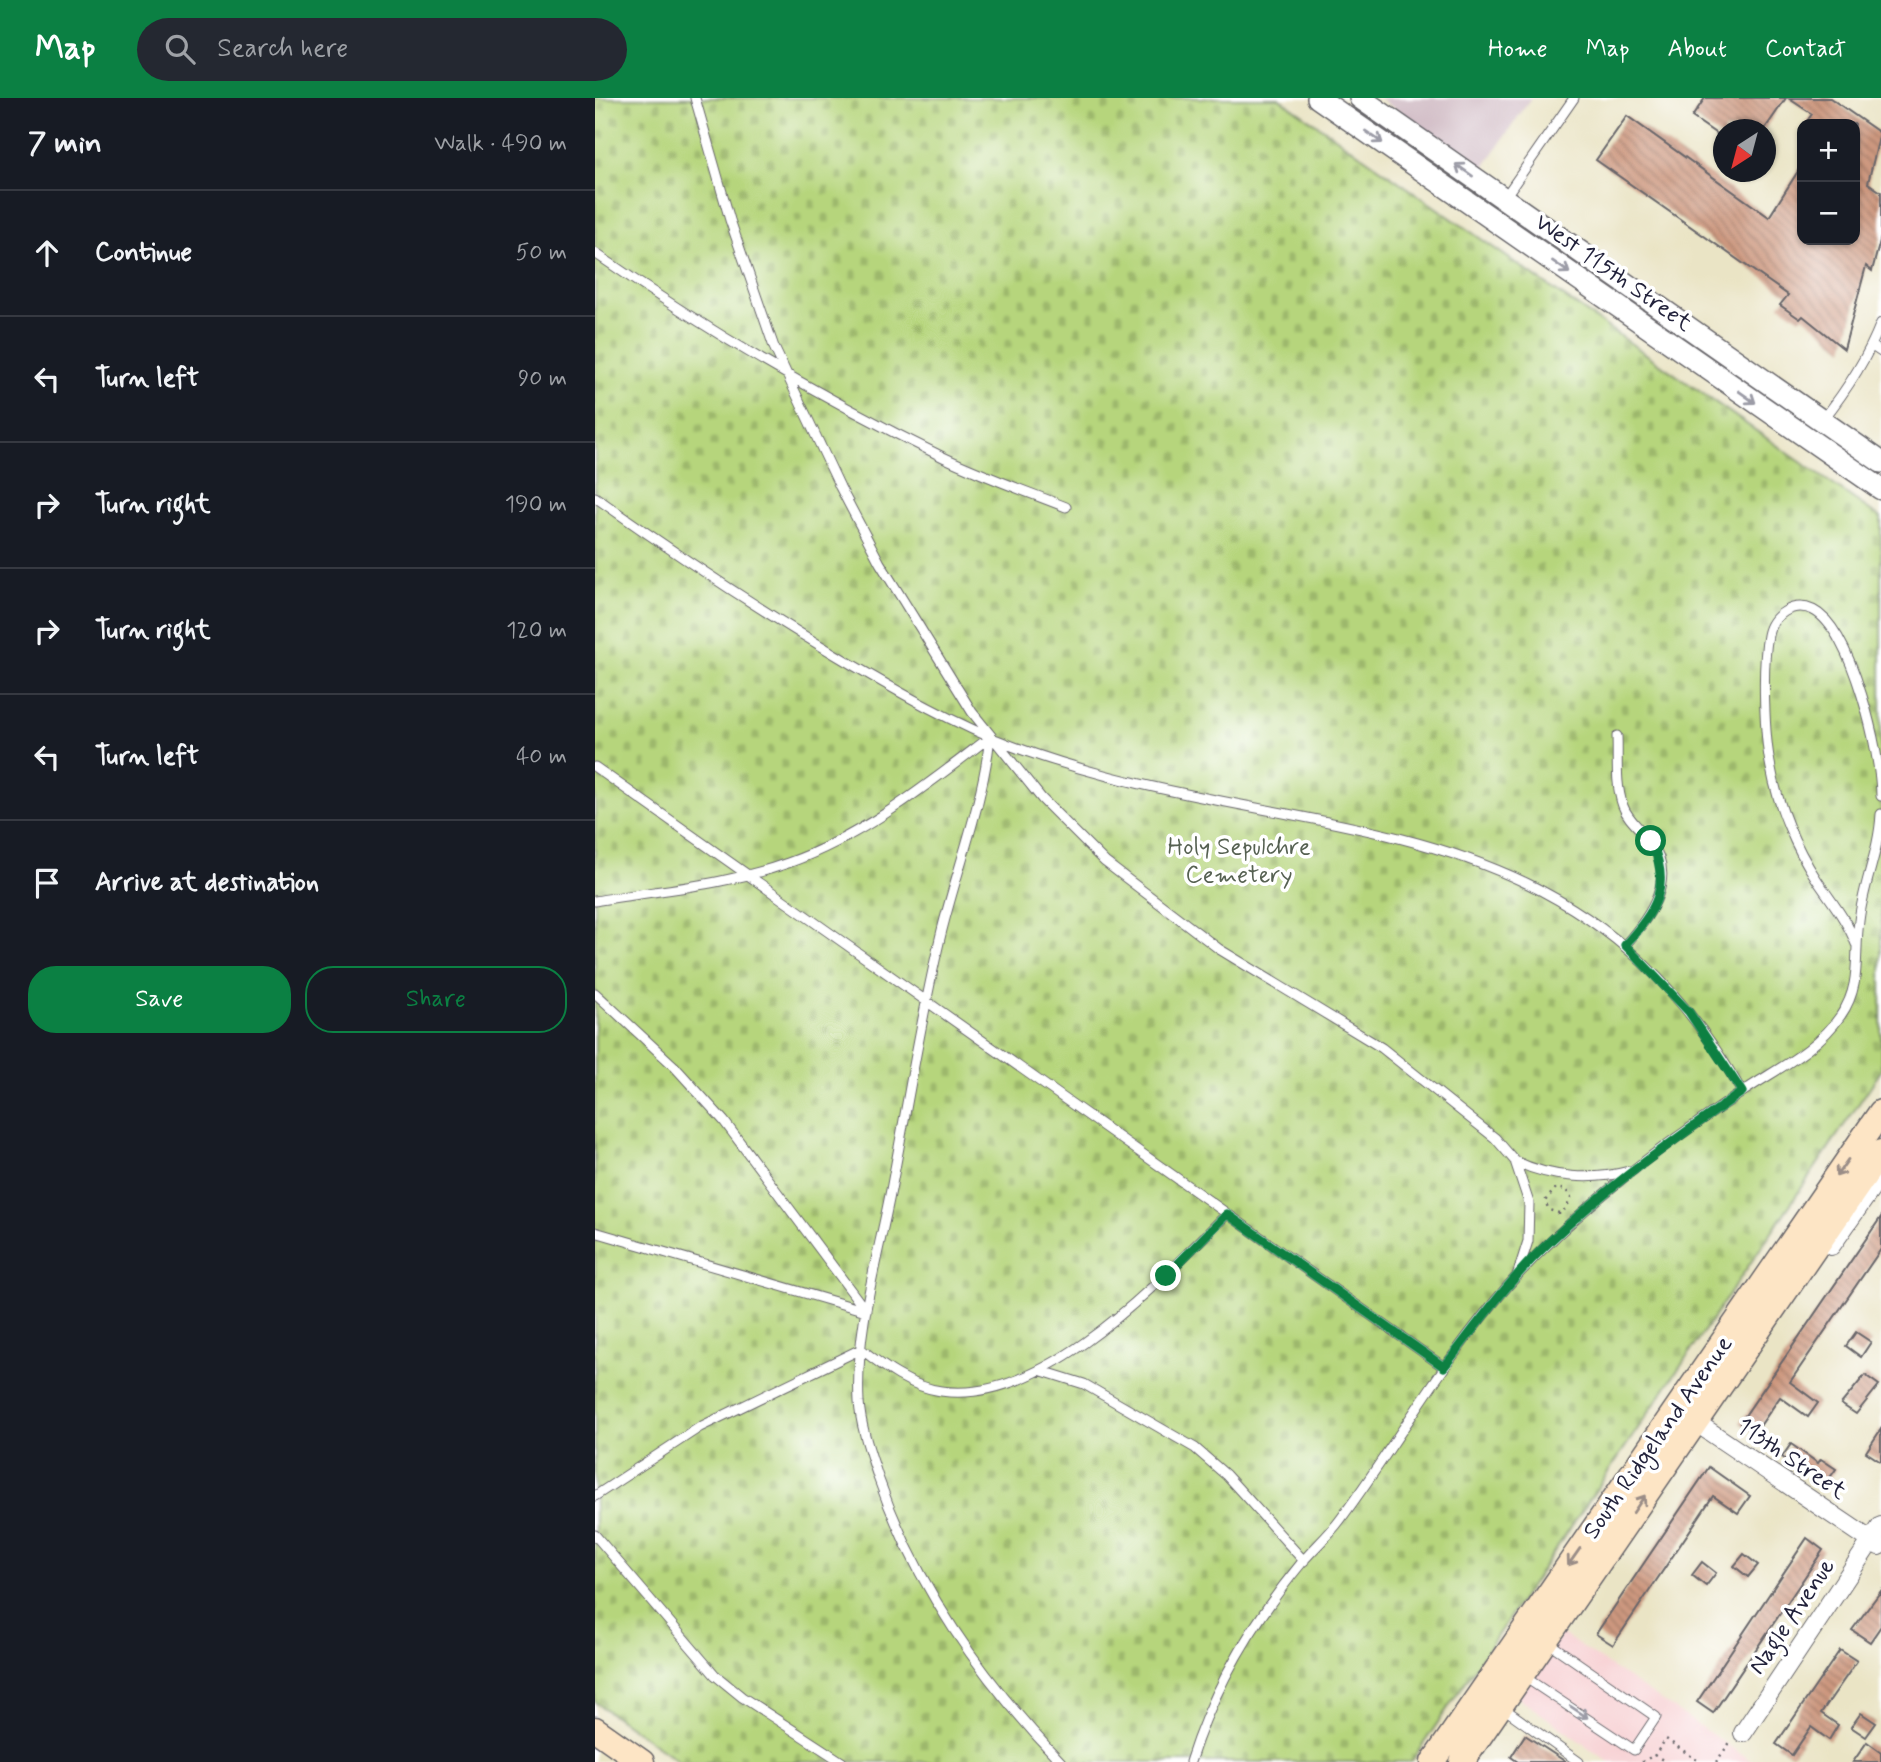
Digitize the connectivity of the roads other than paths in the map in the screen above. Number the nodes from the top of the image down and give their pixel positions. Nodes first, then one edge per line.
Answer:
1 (695, 98) edge
2 (1318, 98) edge
3 (1360, 98) edge
4 (1574, 98) edge
5 (1504, 198) junction
6 (1490, 218) junction
7 (595, 253) edge
8 (1881, 323) edge
9 (1872, 346) junction
10 (1881, 352) edge
11 (788, 376) junction
12 (1822, 421) junction
13 (1808, 439) junction
14 (1881, 462) edge
15 (1881, 488) edge
16 (595, 497) edge
17 (1066, 507) dead end
18 (1617, 736) dead end
19 (991, 737) junction
20 (595, 766) edge
21 (1881, 796) edge
22 (1881, 814) edge
23 (746, 874) junction
24 (595, 901) edge
25 (1625, 945) junction
26 (1858, 948) junction
27 (595, 993) edge
28 (927, 1002) junction
29 (1742, 1092) junction
30 (1881, 1112) edge
31 (1881, 1152) edge
32 (1515, 1161) junction
33 (1633, 1171) junction
34 (1881, 1175) edge
35 (1227, 1214) junction
36 (595, 1232) edge
37 (1517, 1276) junction
38 (866, 1311) junction
39 (861, 1349) junction
40 (1444, 1367) junction
41 (1039, 1370) junction
42 (1724, 1380) junction
43 (1686, 1415) junction
44 (595, 1496) edge
45 (595, 1535) edge
46 (1878, 1538) edge
47 (1304, 1560) junction
48 (1545, 1641) junction
49 (1521, 1675) junction
50 (1500, 1706) junction
51 (595, 1729) edge
52 (1738, 1736) road end
53 (642, 1762) edge
54 (842, 1762) edge
55 (1061, 1762) edge
56 (1190, 1762) edge
57 (1433, 1762) edge
58 (1462, 1762) edge
59 (1579, 1762) edge

1 - 11 lane
2 -> 6 street, West 115th Street
5 -> 3 street, West 115th Street
4 - 5 lane
5 - 6 lane
5 - 12 street, West 115th Street
6 -> 13 street, West 115th Street
7 - 11 lane
8 - 9 lane
9 - 10 lane
9 - 12 lane
11 - 17 lane
11 - 19 lane
12 - 13 lane
12 - 14 street, West 115th Street
13 - 15 street, West 115th Street
16 - 19 lane
18 - 25 lane
19 - 23 lane
19 - 25 lane
19 - 28 lane
19 - 32 lane
20 - 23 lane
21 - 26 lane
22 - 26 lane
23 - 24 lane
23 - 28 lane
25 - 29 lane
26 - 29 lane
27 - 38 lane
28 - 35 lane
28 - 38 lane
29 - 33 lane
30 -> 43 main road, South Ridgeland Avenue
31 - 42 main road, South Ridgeland Avenue
32 - 33 lane
32 - 37 lane
33 - 37 lane
34 - 42 street, South Ridgeland Avenue
35 - 40 lane
35 - 41 lane
36 - 38 lane
37 - 40 lane
38 - 39 lane
39 - 41 lane
39 - 44 lane
39 - 55 lane
40 - 47 lane
41 - 47 lane
42 - 43 main road, South Ridgeland Avenue
43 - 46 street, 113th Street
48 -> 43 main road, South Ridgeland Avenue
43 -> 57 main road, South Ridgeland Avenue
45 - 54 lane
46 - 52 street, Nagle Avenue
47 - 56 lane
48 - 49 main road, South Ridgeland Avenue
49 -> 48 lane
49 - 50 main road, South Ridgeland Avenue
50 - 58 main road, South Ridgeland Avenue
50 - 59 lane
51 - 53 main road

